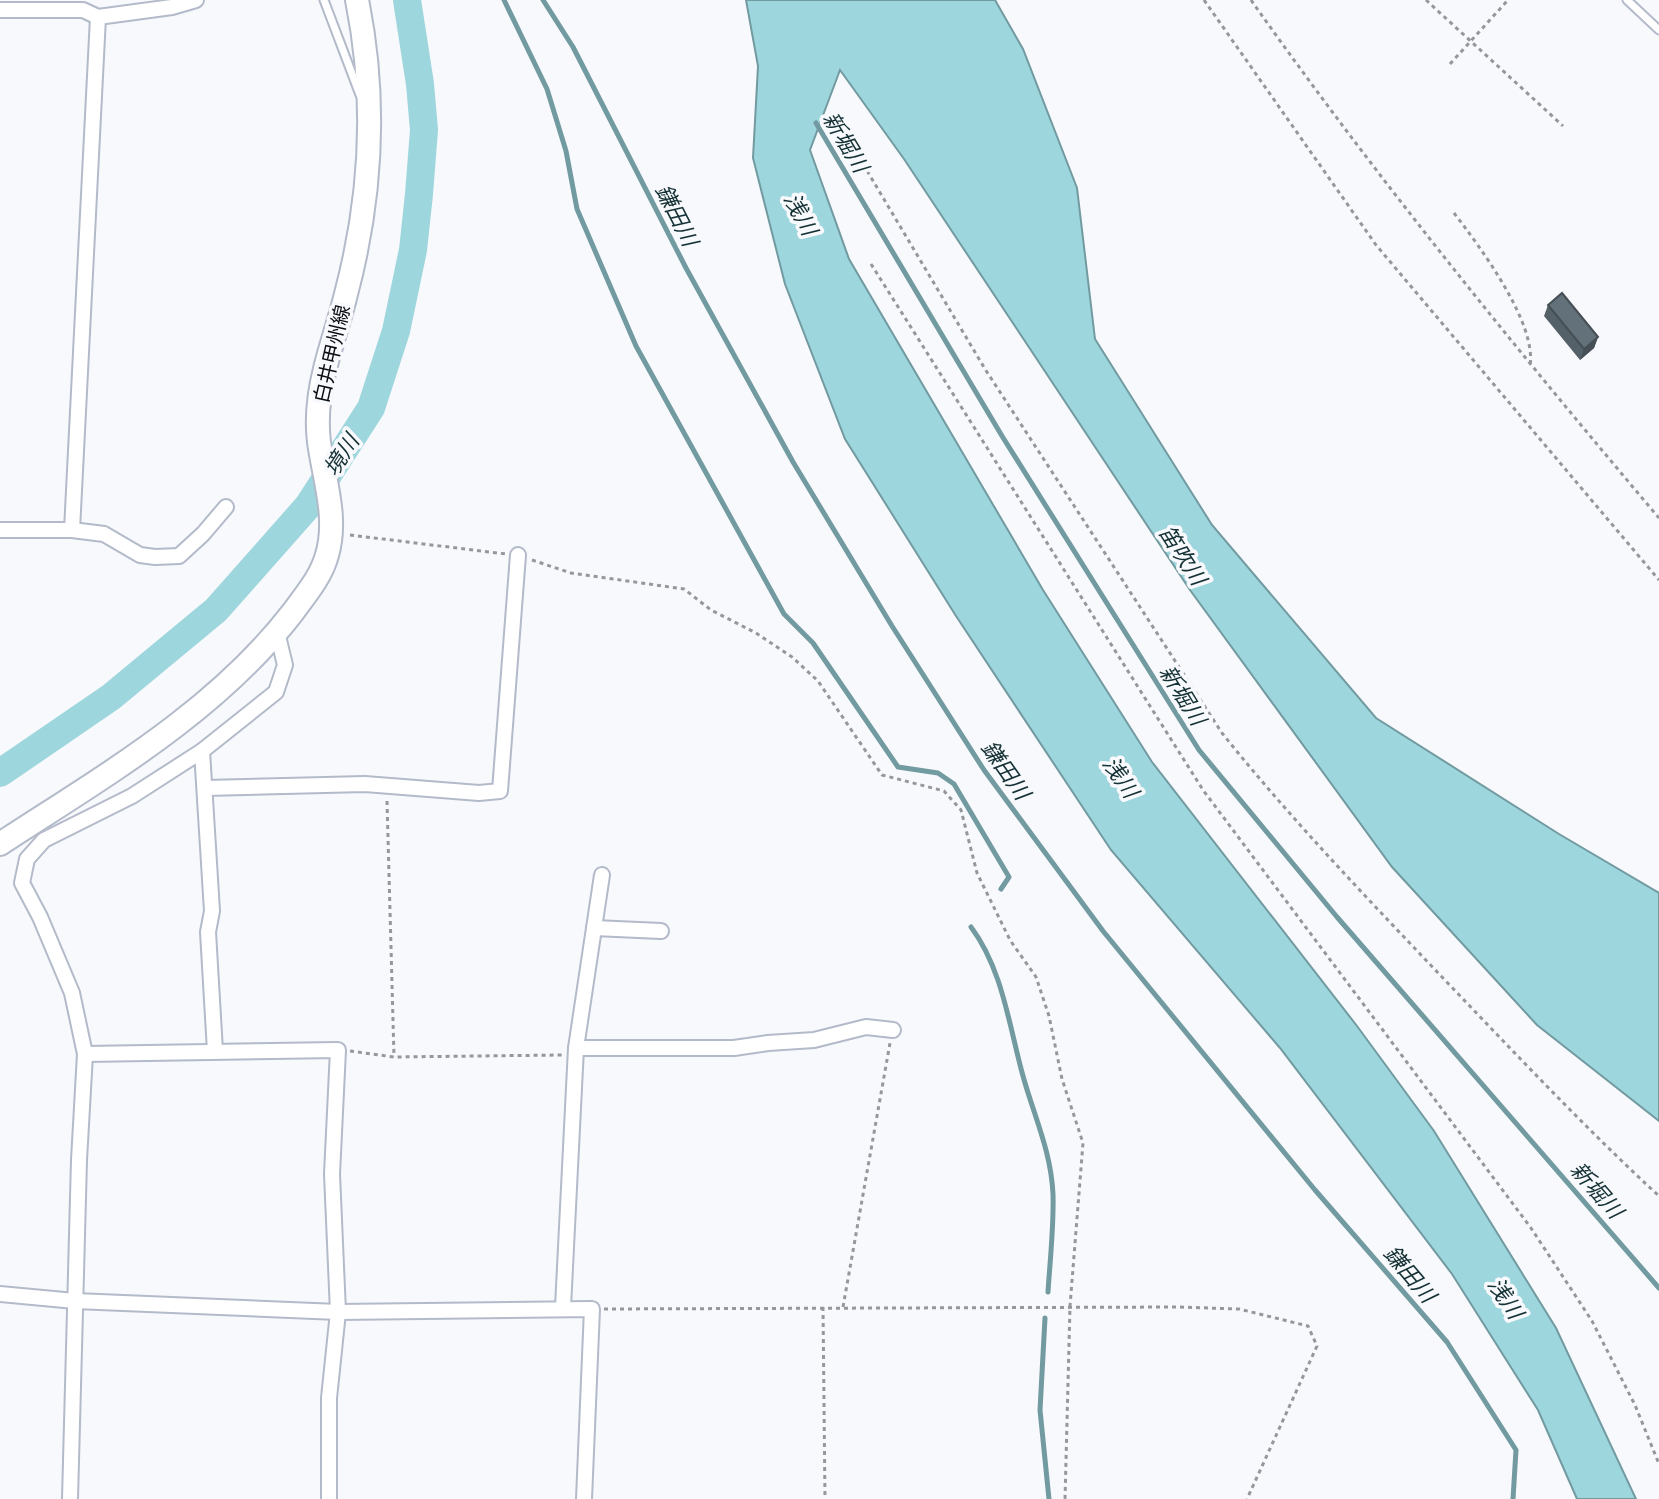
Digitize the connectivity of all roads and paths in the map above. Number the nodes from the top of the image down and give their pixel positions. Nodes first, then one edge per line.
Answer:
1 (196, 0) edge
2 (324, 0) edge
3 (357, 0) edge
4 (1204, 0) edge
5 (1251, 0) edge
6 (1426, 0) edge
7 (1508, 0) edge
8 (1627, 0) edge
9 (0, 10) edge
10 (98, 17) junction
11 (1659, 30) edge
12 (1471, 41) junction
13 (1450, 64) dead end
14 (371, 123) junction
15 (1563, 126) dead end
16 (863, 164) dead end
17 (1454, 213) dead end
18 (871, 264) dead end
19 (1530, 366) junction
20 (226, 507) dead end
21 (1659, 518) edge
22 (331, 529) junction
23 (0, 530) edge
24 (72, 530) junction
25 (518, 555) junction
26 (1659, 580) edge
27 (277, 632) junction
28 (202, 751) junction
29 (387, 786) junction
30 (205, 788) junction
31 (0, 844) edge
32 (602, 875) dead end
33 (594, 928) junction
34 (661, 931) dead end
35 (893, 1030) joint
36 (576, 1048) junction
37 (338, 1050) junction
38 (215, 1051) junction
39 (85, 1054) junction
40 (394, 1057) junction
41 (1659, 1196) edge
42 (0, 1294) edge
43 (75, 1301) junction
44 (1070, 1306) junction
45 (563, 1307) junction
46 (823, 1307) junction
47 (843, 1307) junction
48 (592, 1309) junction
49 (338, 1312) junction
50 (1659, 1464) edge
51 (70, 1499) edge
52 (329, 1499) edge
53 (584, 1499) edge
54 (825, 1499) edge
55 (1065, 1499) edge
56 (1247, 1499) edge

1 - 10 street
2 - 14 lane
3 - 14 main road, 白井甲州線
4 - 26 path
5 - 19 path
6 - 12 path
7 - 12 path
8 - 11 lane
9 - 10 street
10 - 24 street
12 - 13 path
12 - 15 path
14 - 22 main road, 白井甲州線
16 - 41 path
17 - 19 path
18 - 50 path
19 - 21 path
20 - 24 street
22 - 25 path
22 - 27 main road, 白井甲州線
23 - 24 street
25 - 29 street
25 - 44 path
27 - 28 street
27 - 31 main road, 白井甲州線
28 - 30 street
28 - 39 street
29 - 30 street
29 - 40 path
30 - 38 street
32 - 33 street
33 - 34 street
33 - 36 street
35 - 36 street
35 - 47 path
36 - 40 path
36 - 45 street
37 - 38 street
37 - 40 path
37 - 49 street
38 - 39 street
39 - 43 street
42 - 43 street
43 - 49 street
43 - 51 street
44 - 47 path
44 - 55 path
44 - 56 path
45 - 48 street
45 - 49 street
46 - 47 path
46 - 48 path
46 - 54 path
48 - 53 street
49 - 52 street

